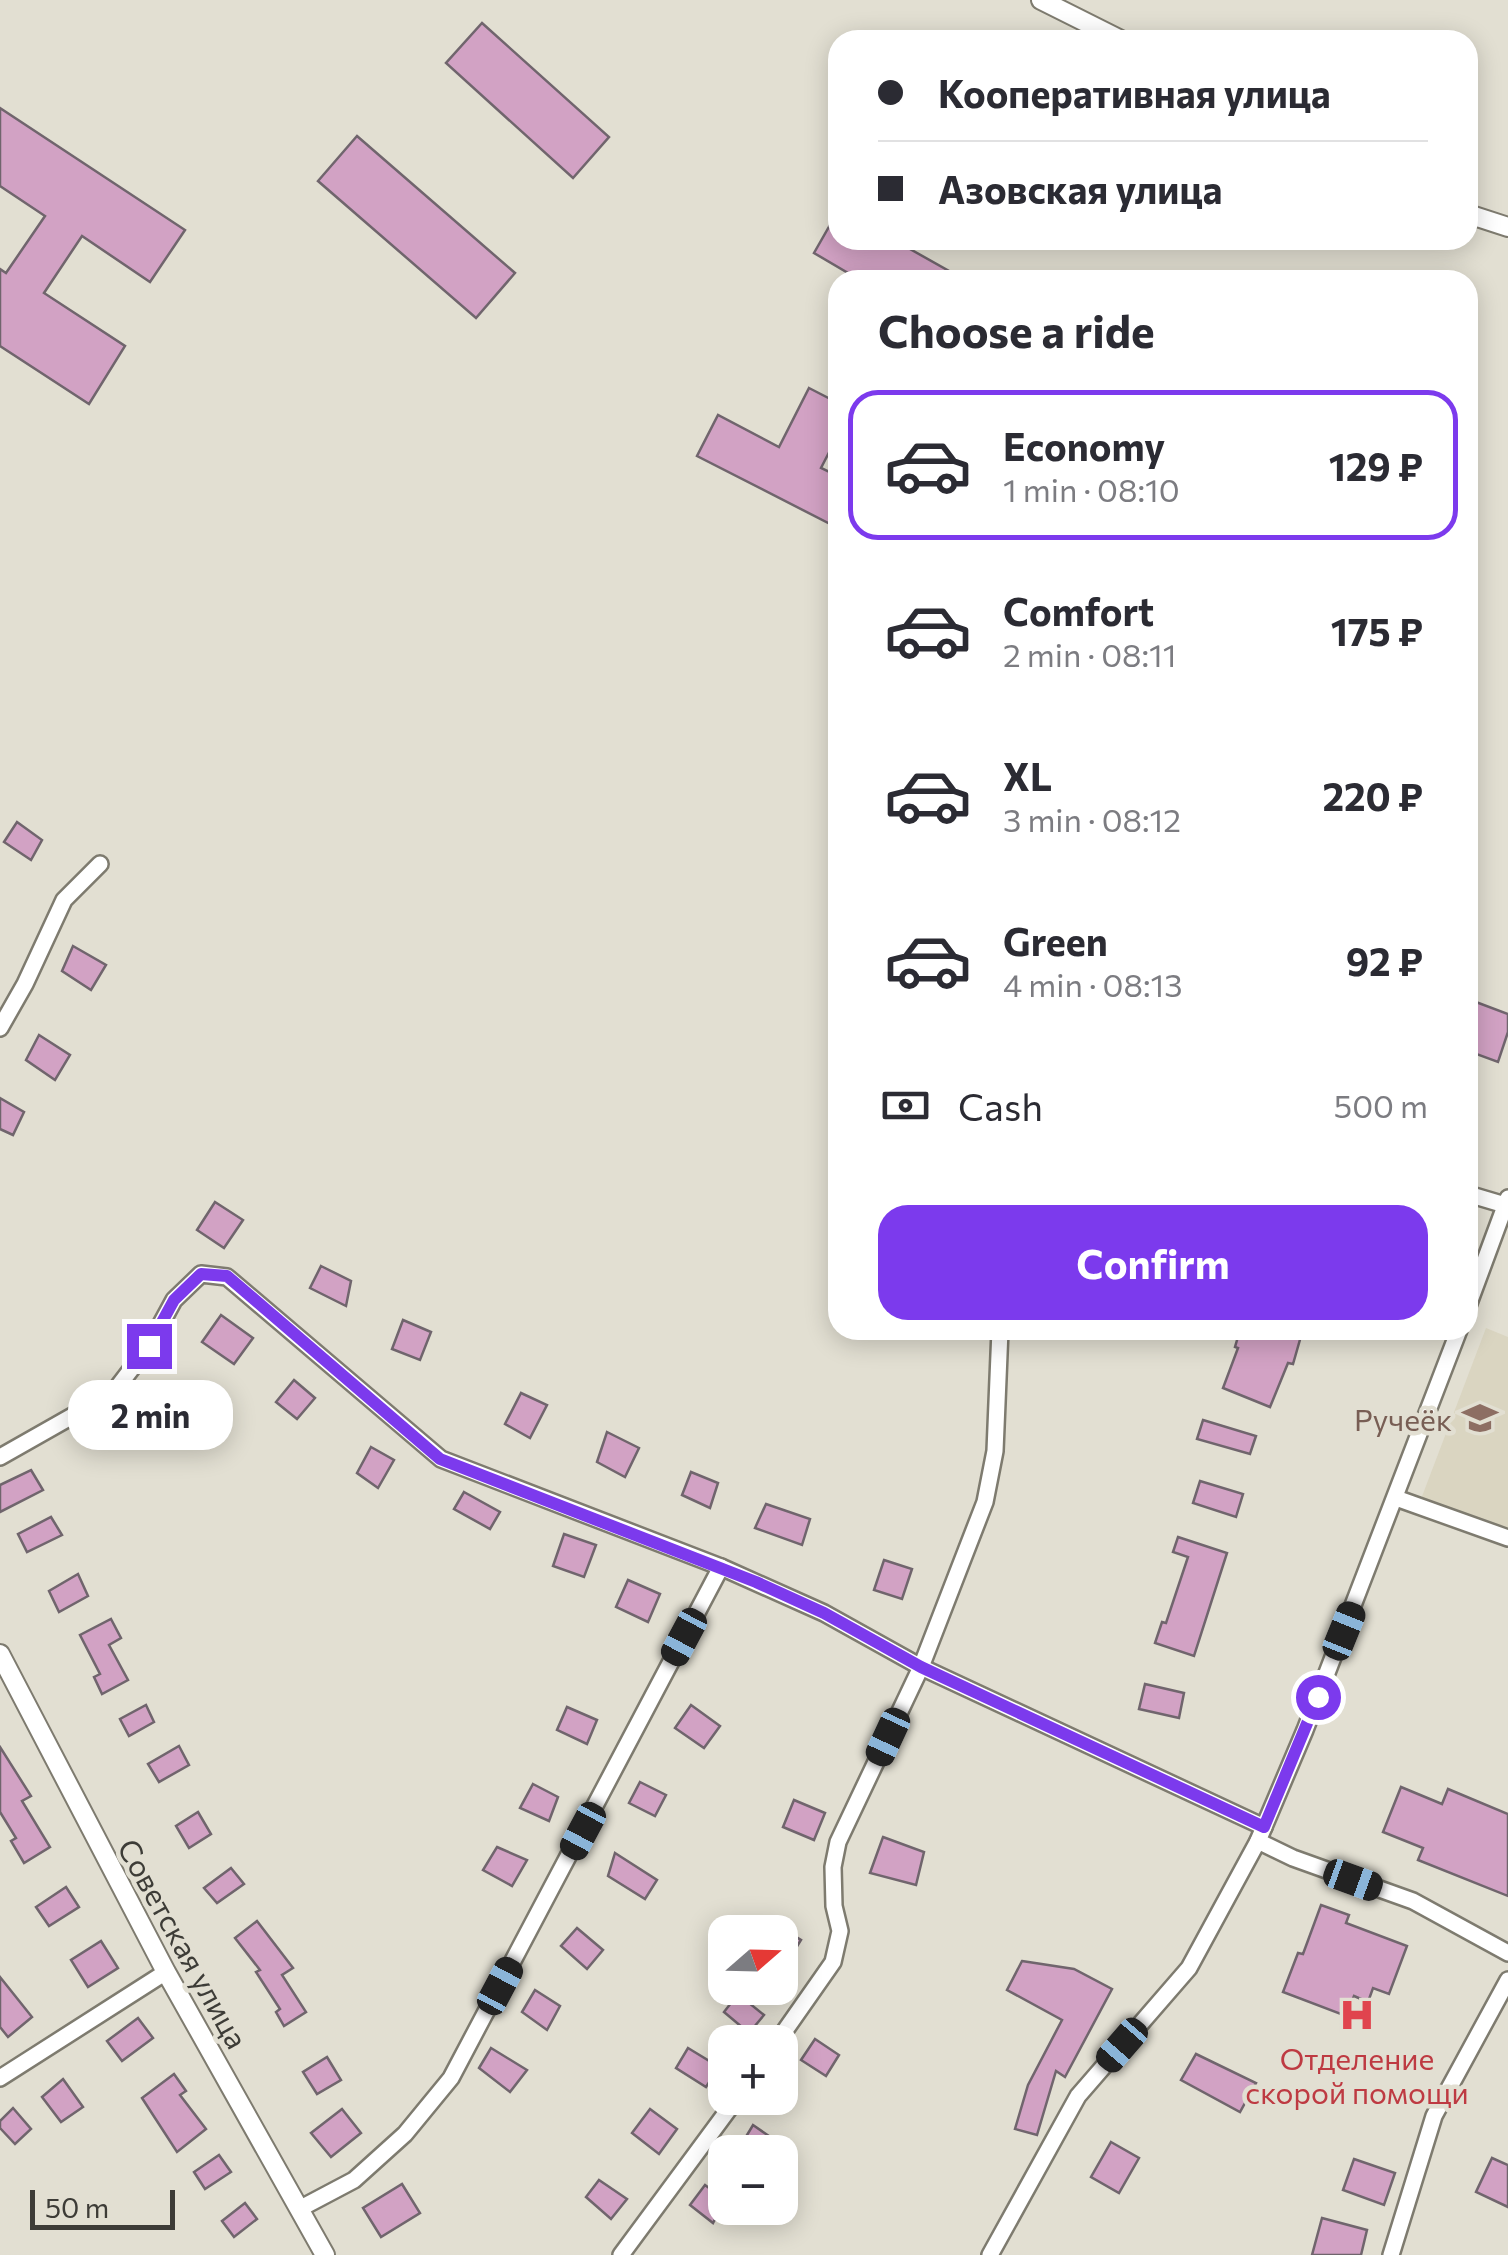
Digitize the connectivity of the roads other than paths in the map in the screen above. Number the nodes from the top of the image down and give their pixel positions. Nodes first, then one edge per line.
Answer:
1 (1041, 0) edge
2 (1101, 30) edge
3 (1478, 217) edge
4 (1508, 227) edge
5 (100, 864) dead end
6 (0, 1028) edge
7 (1478, 1196) edge
8 (1507, 1202) edge
9 (1478, 1279) edge
10 (1000, 1340) edge
11 (1455, 1340) edge
12 (0, 1457) edge
13 (1396, 1498) junction
14 (1508, 1538) edge
15 (721, 1567) junction
16 (0, 1654) edge
17 (921, 1667) junction
18 (1261, 1834) junction
19 (1508, 1953) edge
20 (166, 1972) junction
21 (1508, 1980) edge
22 (788, 2025) edge
23 (0, 2078) edge
24 (725, 2115) edge
25 (300, 2208) junction
26 (325, 2255) edge
27 (621, 2255) edge
28 (990, 2255) edge
29 (1391, 2255) edge

1 - 2 street
3 - 4 street
5 - 6 street
7 - 8 street
8 - 9 street
10 - 17 street
11 - 13 street
12 - 15 street
13 - 14 street
13 - 18 street
15 - 17 street
15 - 25 street
16 - 20 street, Советская улица
17 - 18 street
17 - 22 street
18 - 19 street
18 - 28 street
20 - 23 street
20 - 25 street, Советская улица
21 - 29 street
24 - 27 street
25 - 26 street, Советская улица

